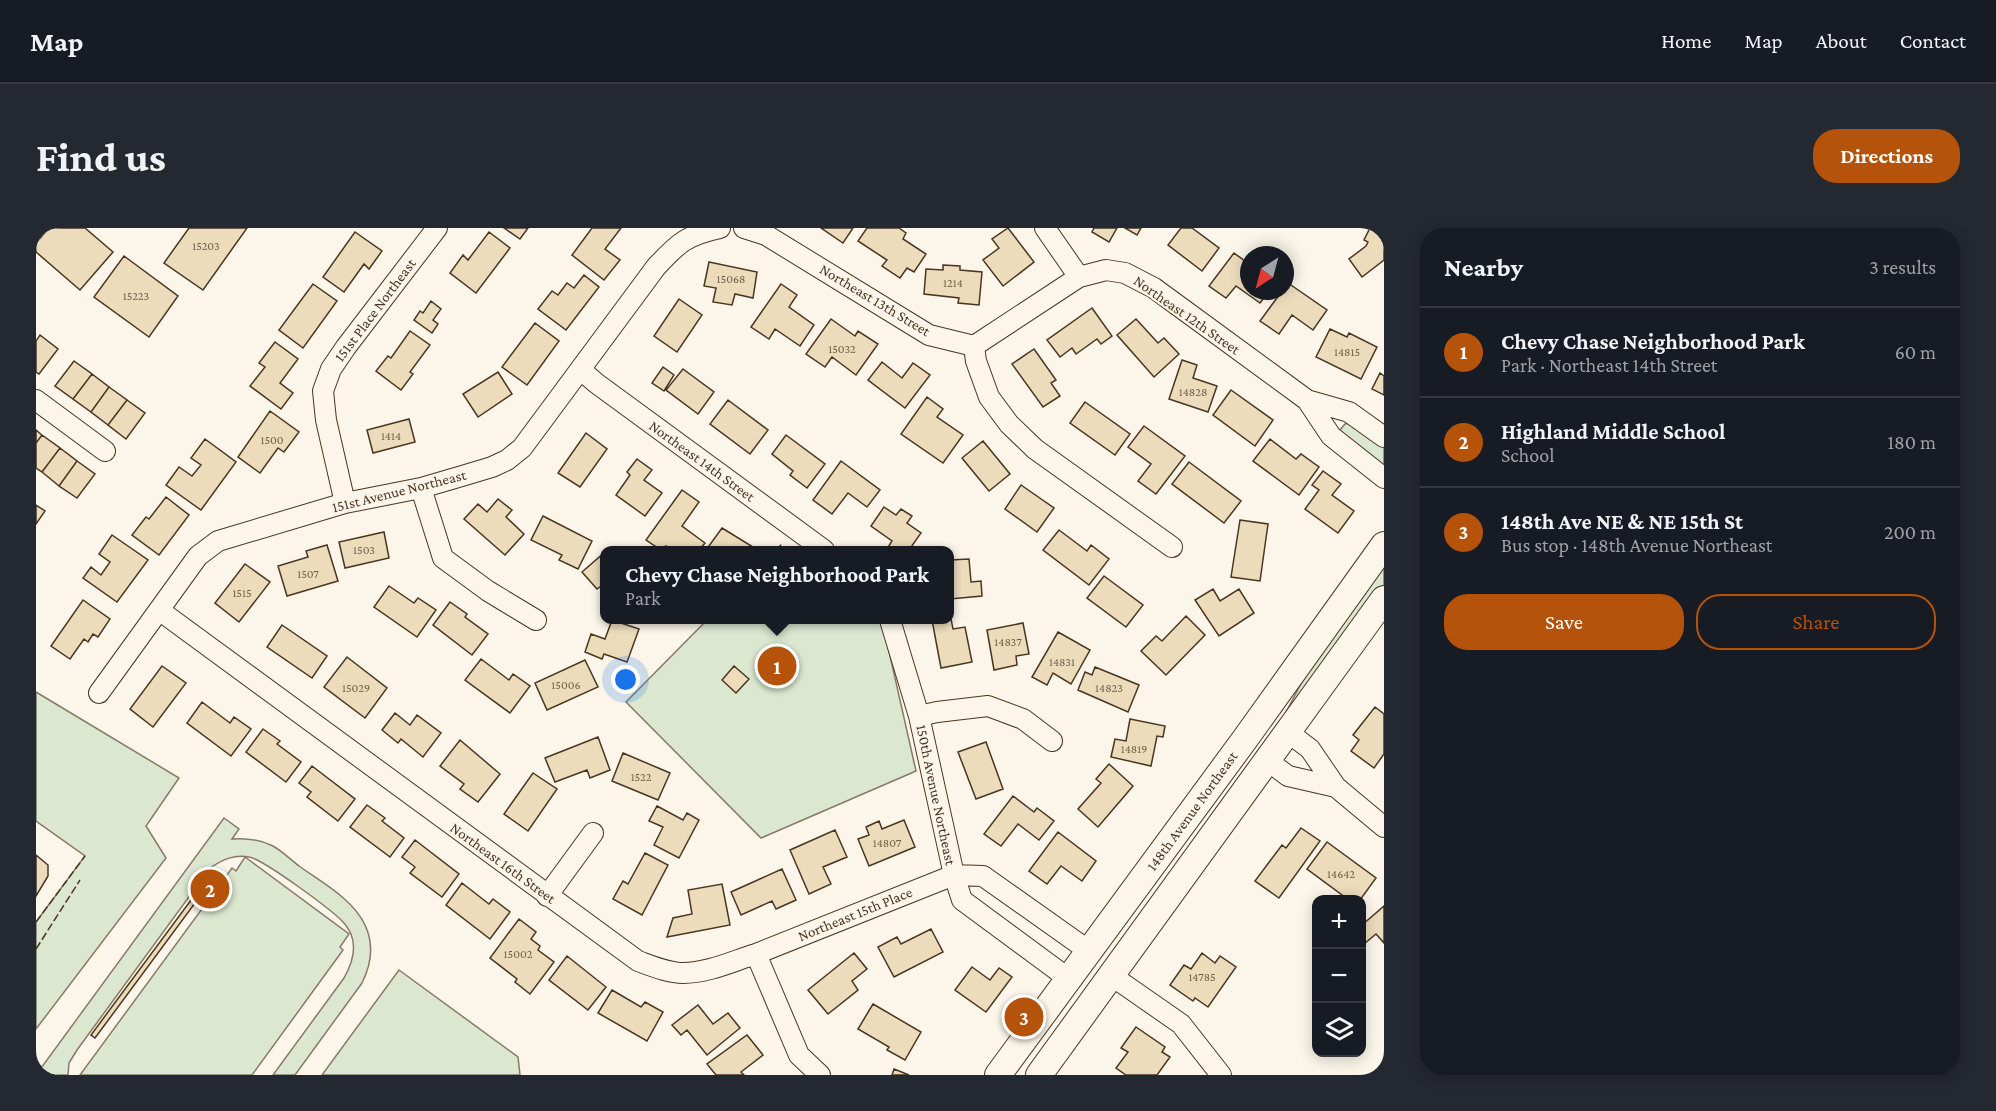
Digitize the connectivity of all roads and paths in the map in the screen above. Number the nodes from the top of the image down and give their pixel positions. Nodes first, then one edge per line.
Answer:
1 (437, 228) edge
2 (744, 228) edge
3 (1045, 228) edge
4 (711, 230) edge
5 (1079, 277) junction
6 (975, 346) junction
7 (581, 369) junction
8 (36, 400) edge
9 (1307, 400) junction
10 (1384, 437) edge
11 (105, 451) dead end
12 (1384, 478) edge
13 (421, 488) junction
14 (345, 503) junction
15 (1384, 545) edge
16 (819, 546) edge
17 (1172, 547) dead end
18 (1384, 599) edge
19 (159, 609) junction
20 (536, 620) dead end
21 (891, 624) edge
22 (99, 693) dead end
23 (919, 716) junction
24 (1289, 733) junction
25 (1245, 739) junction
26 (1052, 741) dead end
27 (1268, 761) junction
28 (1336, 787) junction
29 (1223, 823) junction
30 (1384, 827) edge
31 (593, 833) dead end
32 (954, 875) junction
33 (547, 896) junction
34 (1089, 951) junction
35 (756, 954) junction
36 (1112, 976) junction
37 (1069, 979) junction
38 (820, 1075) edge
39 (998, 1075) edge
40 (1039, 1075) edge
41 (1221, 1075) edge

1 - 14 street, 151st Place Northeast
2 - 6 street, Northeast 13th Street
3 - 5 street
4 - 7 street, 151st Avenue Northeast
5 - 6 street
5 - 9 street, Northeast 12th Street
6 - 17 street
7 - 13 street, 151st Avenue Northeast
7 - 16 street, Northeast 14th Street
8 - 11 street
9 - 10 street, Northeast 12th Street
9 - 12 street, Northeast 12th Street
13 - 14 street, 151st Avenue Northeast
13 - 20 street
14 - 19 street, 151st Avenue Northeast
15 - 25 main road, 148th Avenue Northeast
18 - 24 main road
19 - 22 street, 151st Avenue Northeast
19 - 33 street, Northeast 16th Street
21 - 23 street
23 - 26 street
23 - 32 street, 150th Avenue Northeast
24 - 27 main road
24 - 28 street
25 - 29 main road
25 - 34 main road, 148th Avenue Northeast
27 - 28 street
27 - 29 main road
28 - 30 street
29 - 36 main road
31 - 33 street
32 - 34 street
32 - 35 street, Northeast 15th Place
32 - 37 street, 150th Avenue Northeast
33 - 35 street, Northeast 16th Street
34 - 37 main road, 148th Avenue Northeast
35 - 38 street
36 - 40 main road
36 - 41 street
37 - 39 main road, 148th Avenue Northeast

